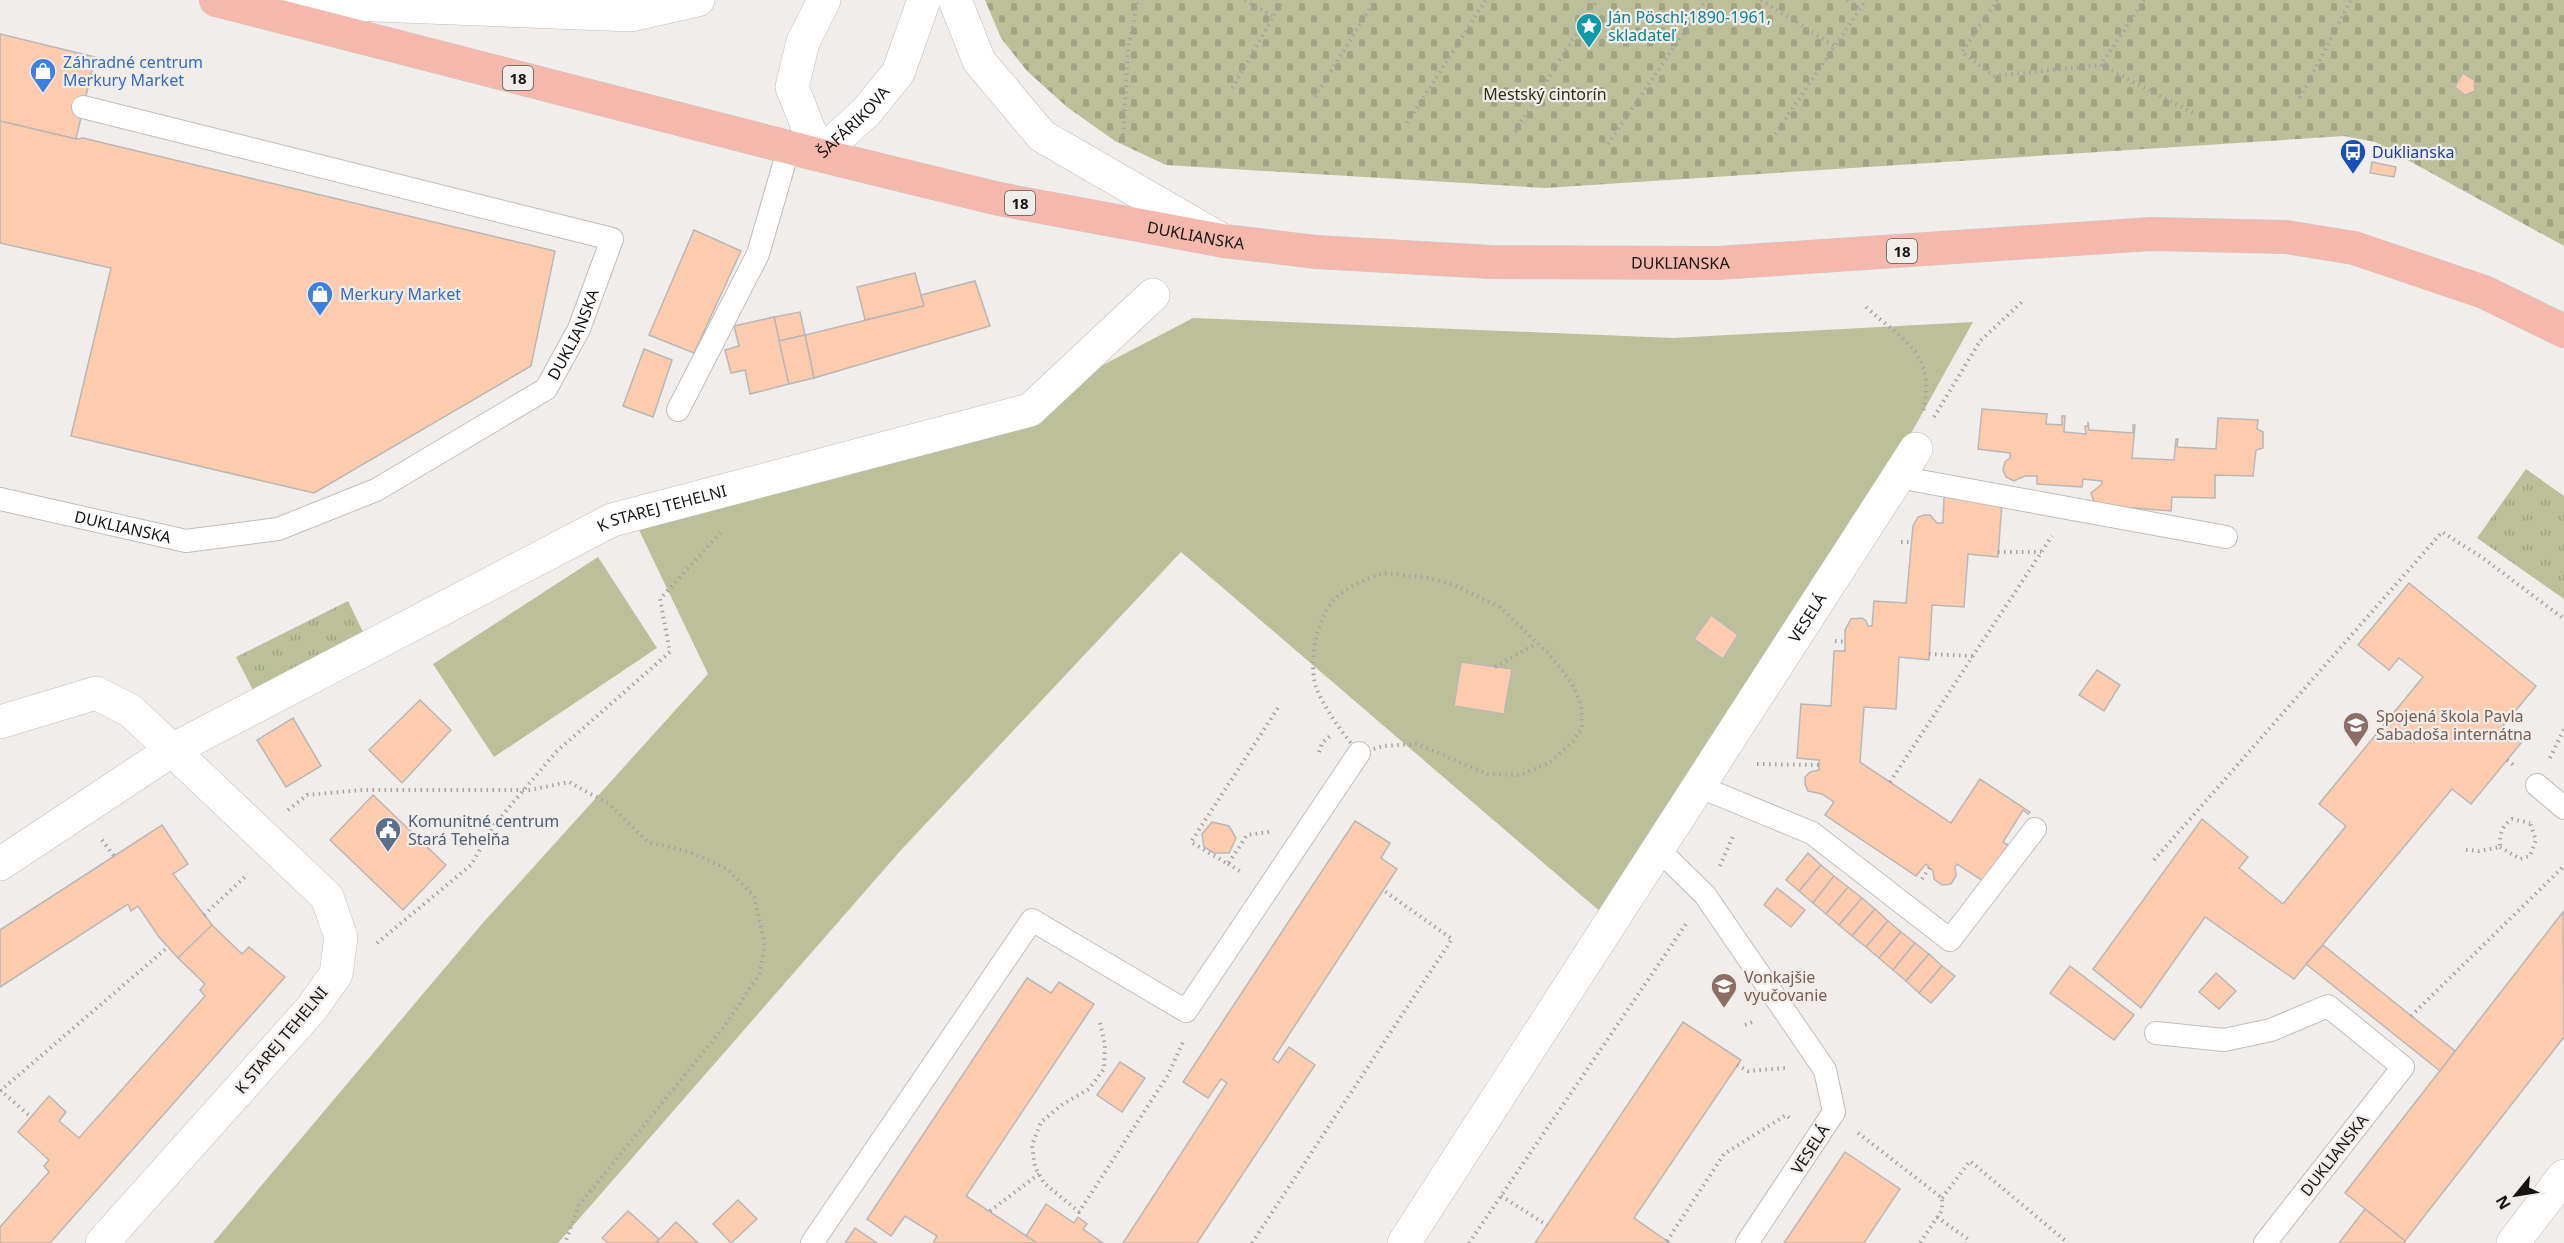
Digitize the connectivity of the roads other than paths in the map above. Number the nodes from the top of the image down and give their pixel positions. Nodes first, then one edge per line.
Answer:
1 (216, 0) edge
2 (236, 0) edge
3 (698, 0) edge
4 (824, 0) edge
5 (924, 0) edge
6 (955, 0) edge
7 (83, 107) dead end
8 (804, 151) junction
9 (1224, 241) junction
10 (1153, 295) dead end
11 (2564, 330) edge
12 (678, 410) dead end
13 (1916, 449) road end
14 (1898, 477) junction
15 (0, 499) edge
16 (2226, 537) dead end
17 (0, 722) edge
18 (172, 750) junction
19 (1359, 753) road end
20 (1706, 775) junction
21 (2035, 829) dead end
22 (1658, 849) junction
23 (0, 864) edge
24 (2156, 1033) dead end
25 (2564, 1176) edge
26 (102, 1243) edge
27 (812, 1243) edge
28 (1404, 1243) edge
29 (1747, 1243) edge
30 (2265, 1243) edge
31 (2513, 1243) edge

1 - 8 main road, DUKLIANSKA / 18
2 - 3 street
4 - 8 street, ŠAFÁRIKOVA
5 - 8 street, ŠAFÁRIKOVA
6 - 9 street
7 - 15 lane, DUKLIANSKA
8 - 9 main road, DUKLIANSKA / 18
8 - 12 lane
9 - 11 main road, DUKLIANSKA / 18
10 - 18 street, K STAREJ TEHELNI
13 - 14 street, VESELÁ
14 - 16 lane
14 - 20 street, VESELÁ
17 - 18 street, K STAREJ TEHELNI
18 - 23 street, K STAREJ TEHELNI
18 - 26 street, K STAREJ TEHELNI
19 - 27 lane
20 - 21 lane
20 - 22 street, VESELÁ
22 - 28 street, VESELÁ
22 - 29 lane, VESELÁ
24 - 30 lane, DUKLIANSKA
25 - 31 street

